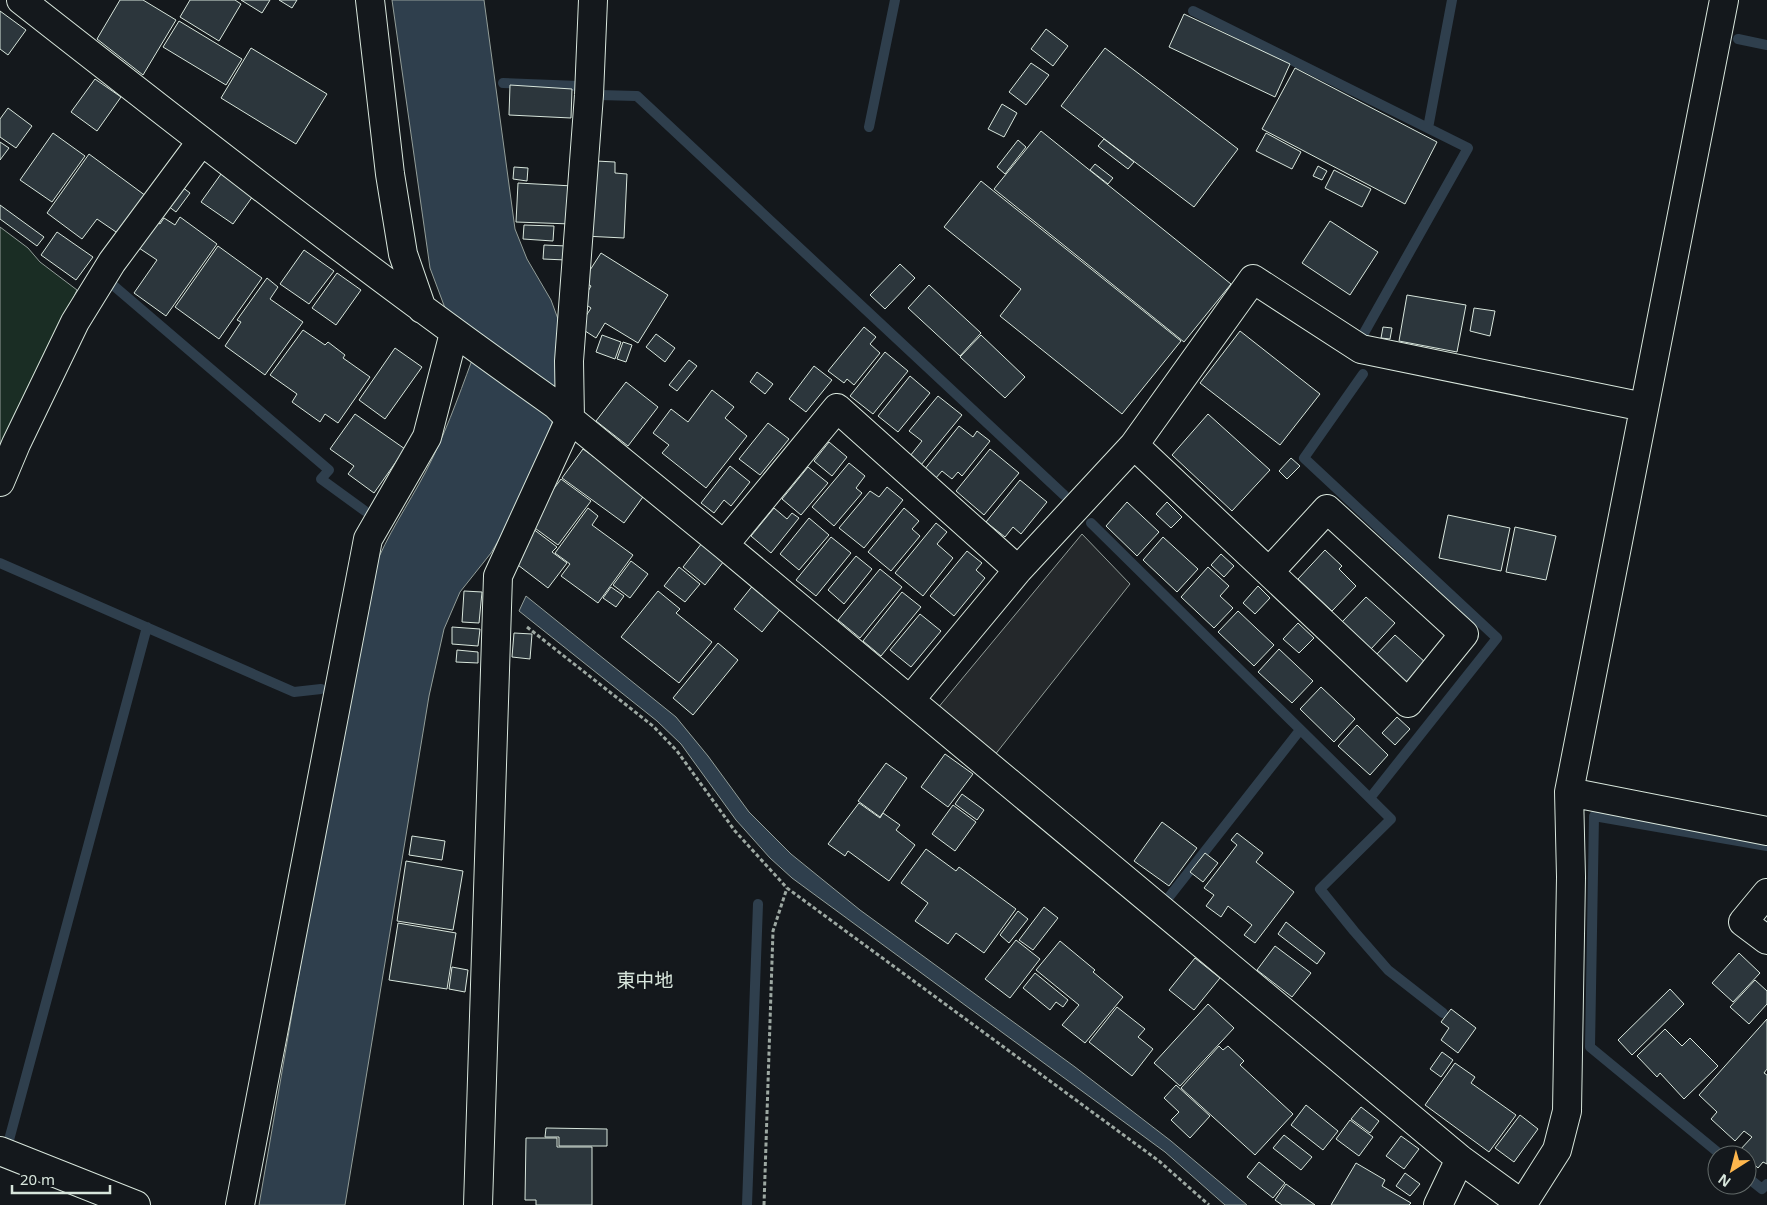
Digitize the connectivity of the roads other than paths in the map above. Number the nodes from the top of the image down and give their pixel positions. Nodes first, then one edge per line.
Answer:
1 (20, 0) edge
2 (370, 0) edge
3 (593, 0) edge
4 (1724, 0) edge
5 (201, 142) junction
6 (422, 308) junction
7 (454, 333) junction
8 (1644, 407) junction
9 (563, 412) junction
10 (1134, 444) junction
11 (0, 482) edge
12 (724, 546) junction
13 (1018, 570) junction
14 (1268, 572) junction
15 (910, 700) junction
16 (1569, 792) junction
17 (1767, 830) edge
18 (1767, 894) edge
19 (1767, 940) edge
20 (0, 1151) edge
21 (1460, 1159) junction
22 (136, 1205) edge
23 (240, 1205) edge
24 (478, 1205) edge
25 (1438, 1205) edge
26 (1523, 1205) edge

1 - 5 street
2 - 6 street
3 - 9 street
4 - 8 street
5 - 6 street
5 - 11 street
6 - 7 street
7 - 9 street
7 - 23 street
8 - 10 street
8 - 16 street
9 - 12 street
9 - 24 street
10 - 13 street
10 - 14 street
12 - 13 street
12 - 15 street
13 - 15 street
14 - 14 street
15 - 21 street
16 - 17 street
16 - 26 street
18 - 19 street
20 - 22 street
21 - 25 street
21 - 26 street

